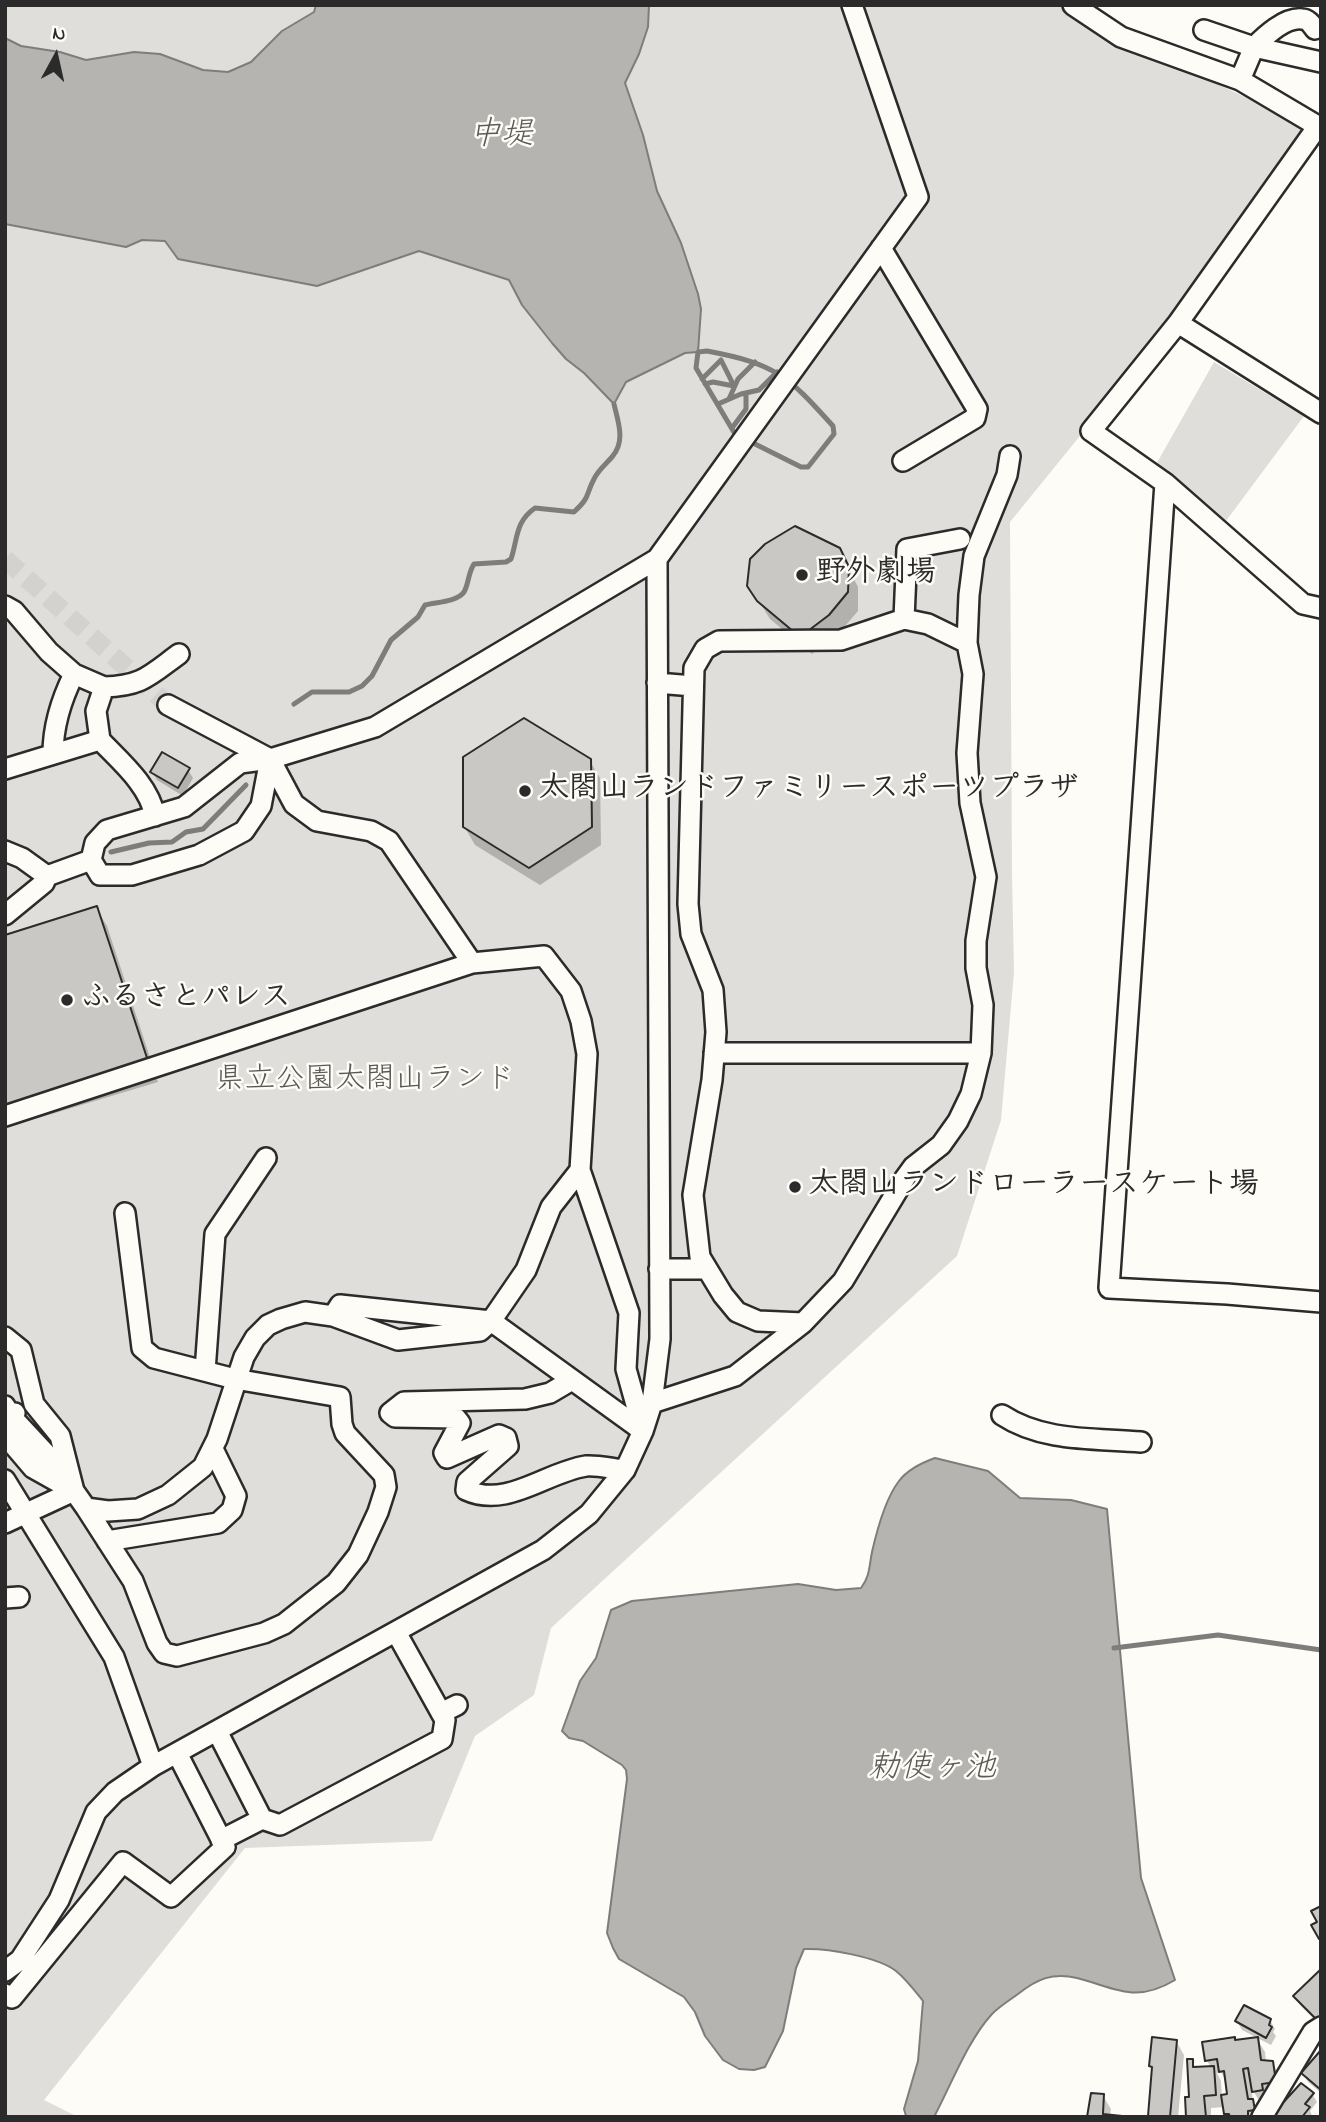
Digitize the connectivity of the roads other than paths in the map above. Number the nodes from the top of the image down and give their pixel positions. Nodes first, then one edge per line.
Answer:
1 (852, 5) edge
2 (1073, 5) edge
3 (1315, 29) dead end
4 (1204, 30) dead end
5 (1254, 47) junction
6 (1321, 62) edge
7 (1240, 80) junction
8 (1320, 127) edge
9 (881, 248) junction
10 (1178, 323) junction
11 (1321, 413) edge
12 (1010, 456) dead end
13 (903, 461) dead end
14 (1165, 483) junction
15 (960, 539) dead end
16 (657, 559) junction
17 (5, 606) edge
18 (1321, 608) edge
19 (904, 619) junction
20 (967, 643) junction
21 (179, 654) dead end
22 (74, 674) junction
23 (657, 683) junction
24 (693, 685) junction
25 (104, 687) junction
26 (168, 705) tunnel mouth
27 (100, 740) junction
28 (53, 754) junction
29 (270, 759) junction
30 (5, 769) edge
31 (155, 816) junction
32 (5, 850) edge
33 (91, 860) junction
34 (658, 866) junction
35 (689, 866) junction
36 (47, 876) junction
37 (5, 915) edge
38 (472, 963) junction
39 (981, 1053) junction
40 (714, 1054) junction
41 (5, 1116) edge
42 (266, 1158) dead end
43 (580, 1170) junction
44 (125, 1213) dead end
45 (659, 1269) junction
46 (707, 1269) junction
47 (1321, 1302) edge
48 (333, 1316) junction
49 (491, 1321) junction
50 (803, 1323) junction
51 (5, 1338) edge
52 (205, 1371) junction
53 (235, 1379) junction
54 (572, 1380) junction
55 (652, 1403) junction
56 (34, 1404) junction
57 (8, 1411) edge
58 (1002, 1415) dead end
59 (643, 1432) junction
60 (1141, 1442) dead end
61 (213, 1448) junction
62 (625, 1470) junction
63 (5, 1480) edge
64 (74, 1491) junction
65 (86, 1508) junction
66 (25, 1513) junction
67 (5, 1523) edge
68 (107, 1541) junction
69 (396, 1632) junction
70 (216, 1731) junction
71 (177, 1753) junction
72 (153, 1766) junction
73 (262, 1819) junction
74 (221, 1840) junction
75 (65, 1887) junction
76 (93, 1902) junction
77 (5, 1971) edge
78 (5, 1994) edge
79 (1321, 2027) edge
80 (1262, 2117) edge

1 - 9 street
2 - 7 street
3 - 5 street
4 - 5 street
5 - 6 street
5 - 7 street
7 - 8 street
8 - 10 street
9 - 13 street
9 - 16 street
10 - 11 street
10 - 14 street
12 - 20 street
14 - 18 street
14 - 47 street
15 - 19 street
16 - 23 street
16 - 29 street
17 - 22 street
19 - 20 street
19 - 24 street
20 - 39 street
21 - 25 street
22 - 25 street
22 - 28 street
23 - 24 street
23 - 34 street
24 - 35 street
25 - 27 street
26 - 29 street
27 - 28 street
27 - 31 street
28 - 30 street
29 - 31 street
29 - 33 street
29 - 38 street
31 - 33 street
32 - 36 street
33 - 36 street
34 - 35 street
34 - 45 street
35 - 40 street
36 - 37 street
38 - 41 street
38 - 43 street
39 - 40 street
39 - 50 street
40 - 46 street
42 - 52 street
43 - 49 street
43 - 59 street
44 - 52 street
45 - 46 street
45 - 55 street
46 - 50 street
48 - 49 street
48 - 49 street
48 - 53 street
49 - 54 street
50 - 55 street
51 - 56 street
52 - 53 street
53 - 61 street
53 - 68 street
54 - 59 street
54 - 62 street
55 - 59 street
56 - 57 street
56 - 64 street
57 - 64 street
58 - 60 street
59 - 62 street
61 - 65 street
61 - 68 street
62 - 69 street
63 - 66 street
64 - 65 street
64 - 66 street
65 - 68 street
66 - 67 street
66 - 72 street
69 - 70 street
69 - 73 street
70 - 71 street
70 - 73 street
71 - 72 street
71 - 74 street
72 - 75 street
73 - 74 street
74 - 76 street
75 - 76 street
75 - 77 street
76 - 78 street
79 - 80 street

